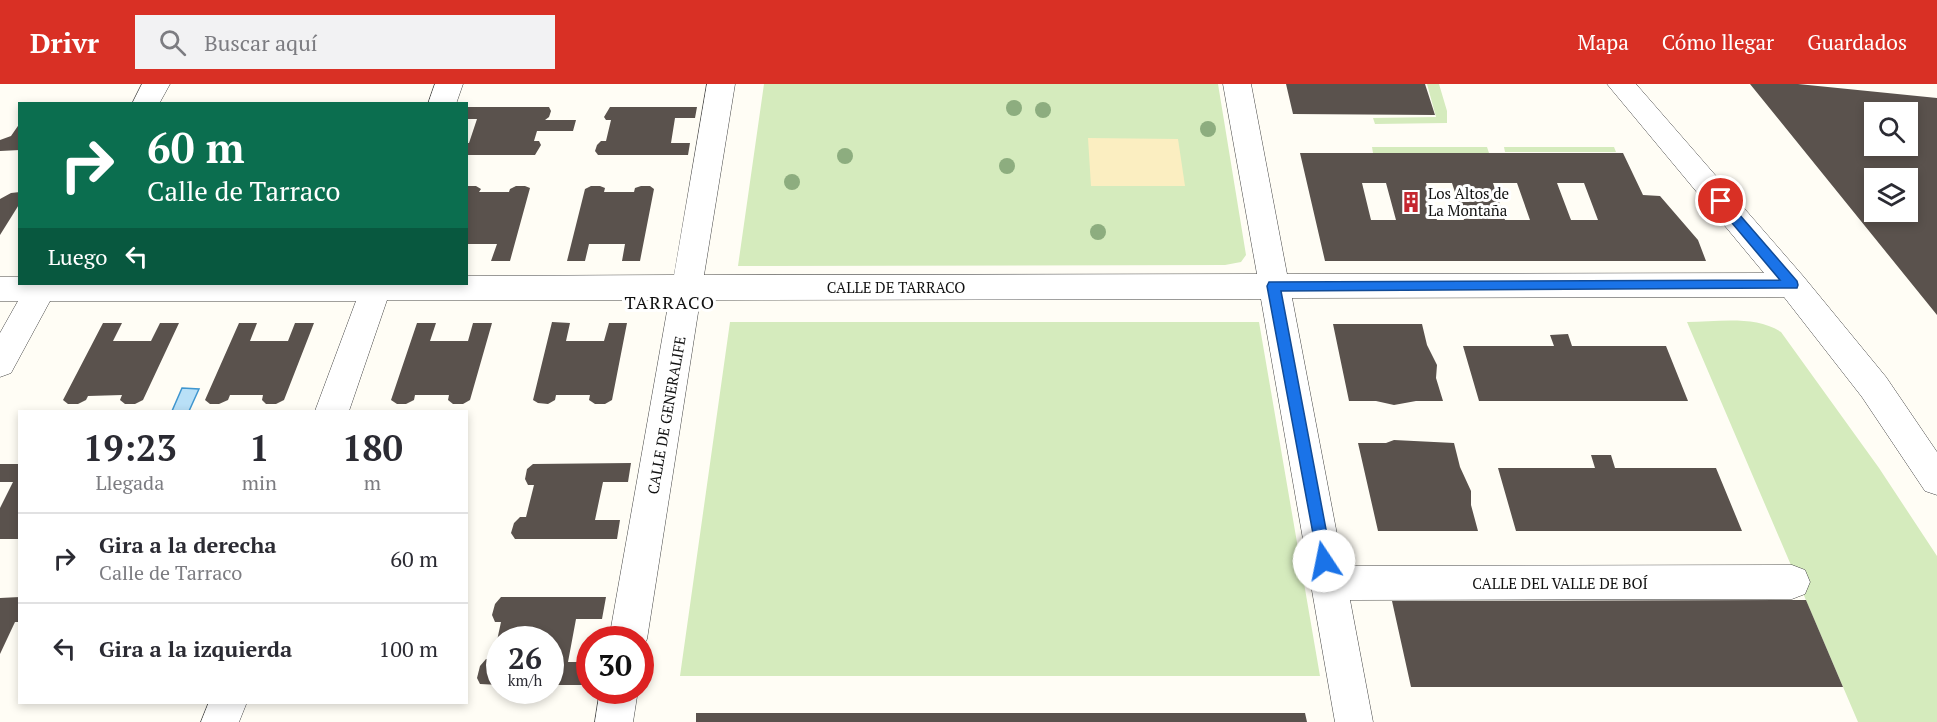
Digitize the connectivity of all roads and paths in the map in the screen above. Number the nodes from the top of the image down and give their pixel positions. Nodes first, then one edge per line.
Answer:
1 (156, 84) edge
2 (449, 84) edge
3 (721, 84) edge
4 (1237, 84) edge
5 (1621, 84) edge
6 (146, 102) edge
7 (443, 102) edge
8 (1792, 285) junction
9 (43, 286) edge
10 (376, 286) edge
11 (1274, 286) junction
12 (687, 287) junction
13 (0, 289) edge
14 (0, 363) edge
15 (332, 410) edge
16 (1937, 480) edge
17 (1792, 582) dead end
18 (1328, 583) junction
19 (630, 626) edge
20 (227, 704) edge
21 (617, 704) edge
22 (220, 722) edge
23 (614, 722) edge
24 (1354, 722) edge

1 - 6 street
2 - 7 street
3 - 12 street, CALLE DE GENERALIFE
4 - 11 street
5 - 8 street
8 - 11 street, CALLE DE TARRACO
8 - 16 street
9 - 10 street, CALLE DE TARRACO
9 - 13 street, CALLE DE TARRACO
9 - 14 street
10 - 12 street, CALLE DE TARRACO
10 - 15 street
11 - 12 street, CALLE DE TARRACO
11 - 18 street
12 - 19 street, CALLE DE GENERALIFE
17 - 18 street, CALLE DEL VALLE DE BOÍ
18 - 24 street
20 - 22 street
21 - 23 street

